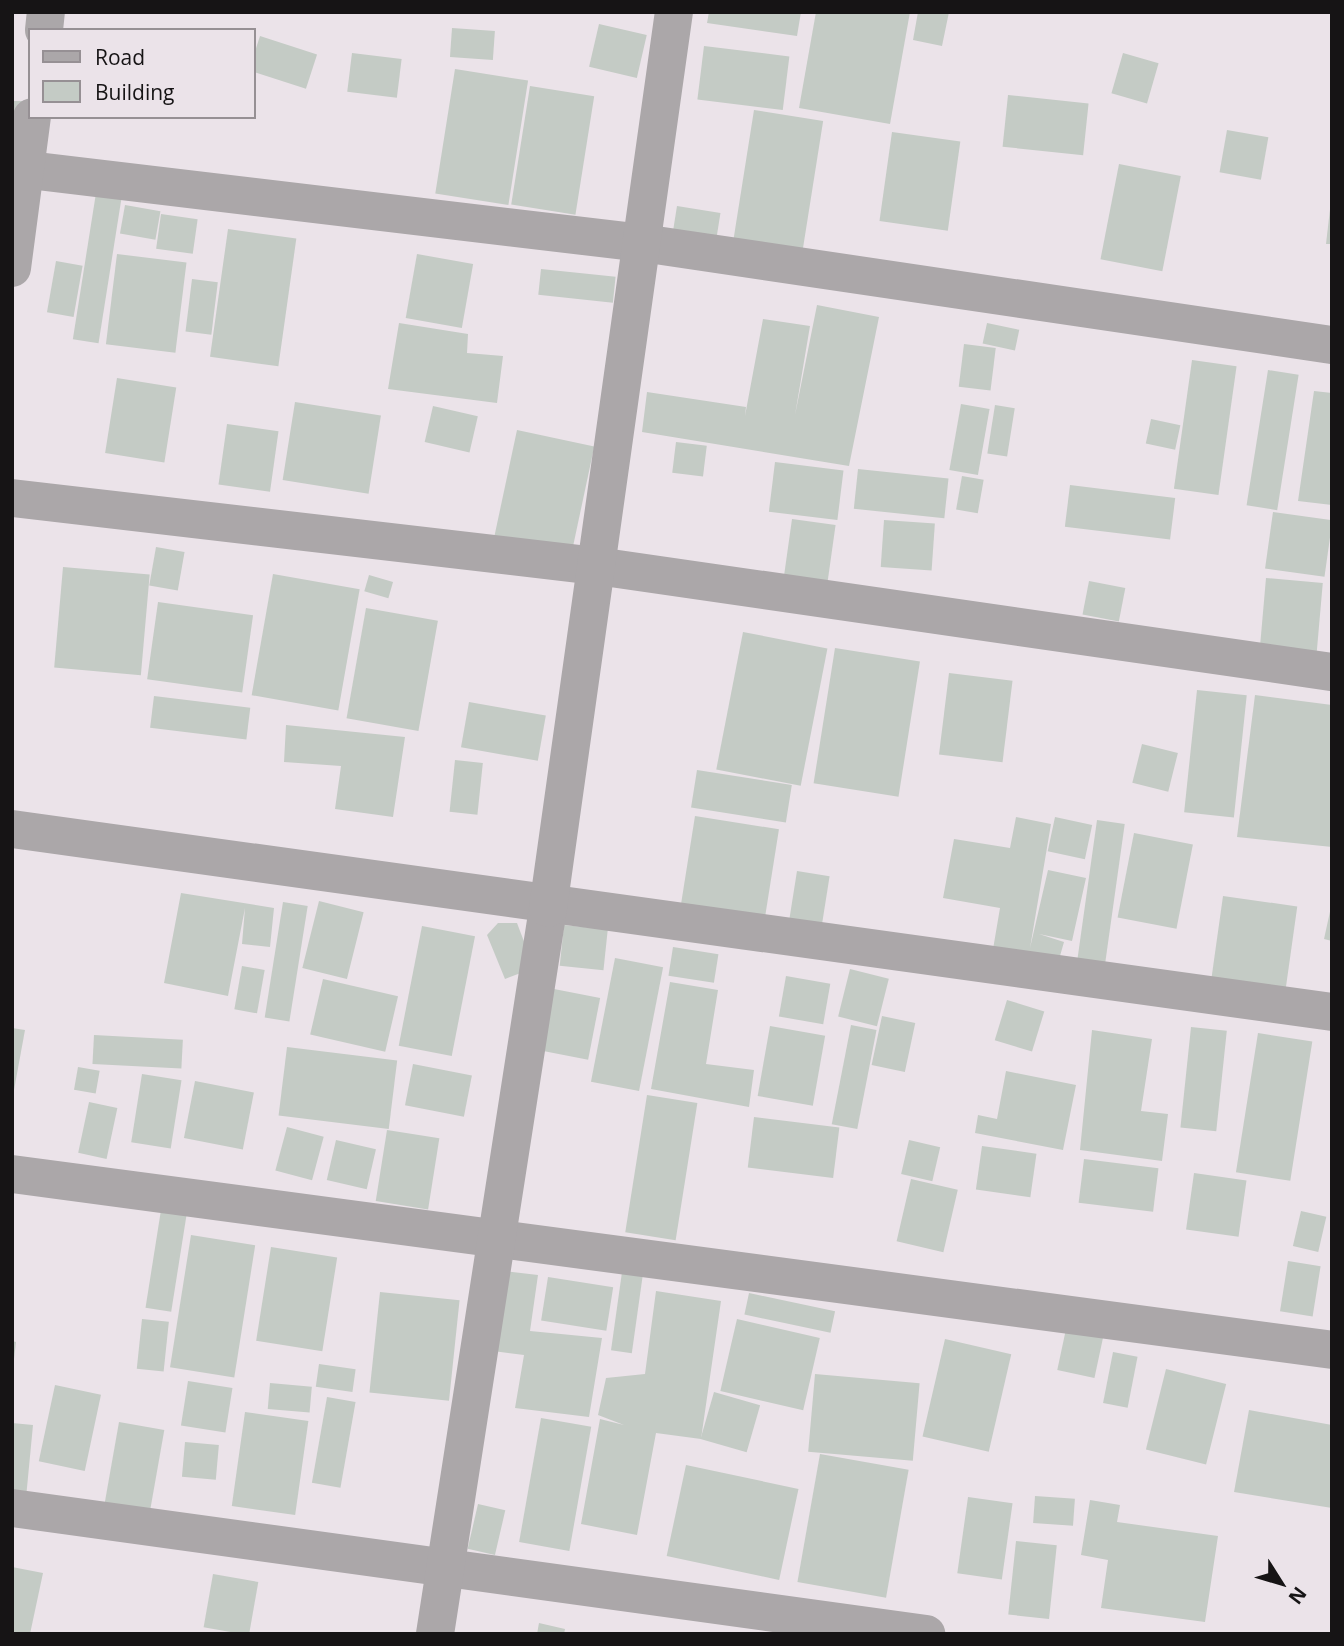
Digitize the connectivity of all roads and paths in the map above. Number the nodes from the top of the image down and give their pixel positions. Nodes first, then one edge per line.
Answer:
1 (674, 12) edge
2 (32, 119) edge
3 (19, 169) edge
4 (642, 243) junction
5 (12, 268) edge
6 (1332, 345) edge
7 (12, 498) edge
8 (597, 566) junction
9 (1332, 672) edge
10 (12, 829) edge
11 (548, 908) junction
12 (1332, 1012) edge
13 (12, 1174) edge
14 (497, 1238) junction
15 (1332, 1350) edge
16 (12, 1507) edge
17 (444, 1570) junction
18 (435, 1634) edge
19 (926, 1634) edge

1 - 4 street
2 - 3 street
3 - 4 street
3 - 5 street
4 - 6 street
4 - 8 street
7 - 8 street
8 - 9 street
8 - 11 street
10 - 11 street
11 - 12 street
11 - 14 street
13 - 14 street
14 - 15 street
14 - 17 street
16 - 17 street
17 - 18 street
17 - 19 street

